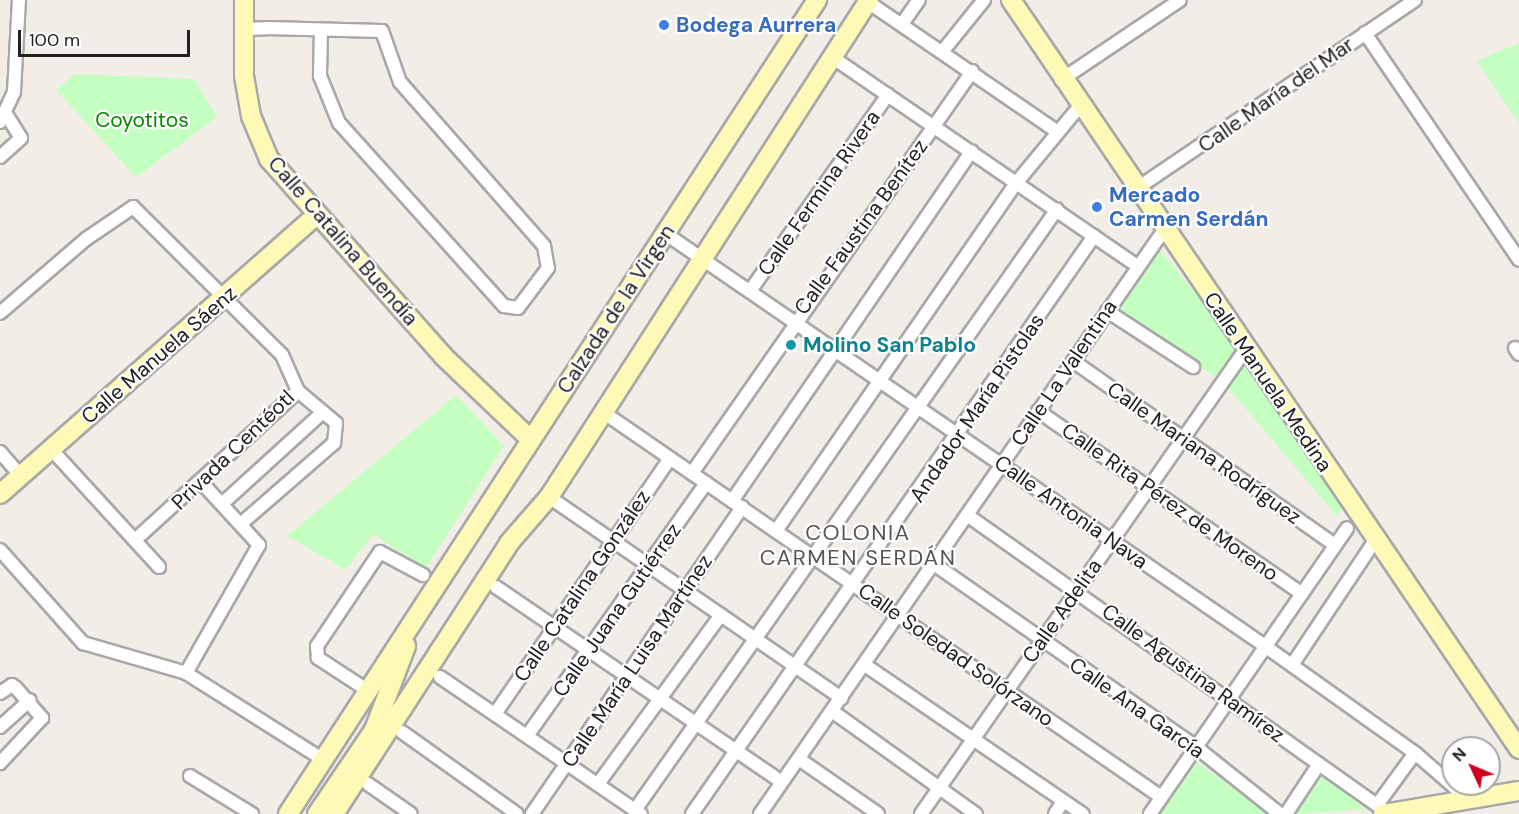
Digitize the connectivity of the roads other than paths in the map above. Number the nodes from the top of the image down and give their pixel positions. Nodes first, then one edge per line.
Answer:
1 (19, 0) edge
2 (244, 0) edge
3 (817, 0) edge
4 (919, 0) edge
5 (984, 0) edge
6 (998, 0) edge
7 (1180, 0) edge
8 (1415, 0) edge
9 (869, 1) edge
10 (1014, 8) edge
11 (902, 24) junction
12 (243, 29) junction
13 (321, 30) junction
14 (1365, 33) junction
15 (942, 52) junction
16 (832, 57) junction
17 (972, 71) junction
18 (1061, 80) junction
19 (888, 95) junction
20 (1079, 107) junction
21 (4, 119) edge
22 (934, 126) junction
23 (1058, 132) junction
24 (972, 151) junction
25 (0, 157) edge
26 (1017, 182) junction
27 (1136, 189) junction
28 (1057, 209) junction
29 (316, 215) junction
30 (1164, 230) junction
31 (666, 234) junction
32 (1094, 236) junction
33 (702, 256) junction
34 (1519, 260) edge
35 (1136, 265) junction
36 (750, 291) junction
37 (228, 296) junction
38 (1107, 311) junction
39 (0, 313) edge
40 (794, 320) junction
41 (836, 350) junction
42 (1245, 350) junction
43 (1072, 361) junction
44 (1193, 367) dead end
45 (879, 380) junction
46 (298, 391) junction
47 (920, 409) junction
48 (1038, 411) junction
49 (323, 412) junction
50 (603, 412) junction
51 (959, 435) junction
52 (1181, 436) junction
53 (530, 439) junction
54 (51, 449) junction
55 (0, 452) edge
56 (670, 458) junction
57 (1002, 464) junction
58 (692, 473) junction
59 (21, 476) junction
60 (202, 483) junction
61 (706, 483) junction
62 (1147, 486) junction
63 (0, 494) edge
64 (549, 497) junction
65 (223, 503) junction
66 (737, 504) junction
67 (967, 515) junction
68 (243, 522) junction
69 (530, 523) junction
70 (1347, 528) dead end
71 (776, 531) junction
72 (135, 540) junction
73 (1111, 540) junction
74 (614, 541) junction
75 (1335, 545) junction
76 (1372, 545) dead end
77 (0, 550) edge
78 (813, 557) junction
79 (934, 564) junction
80 (648, 565) junction
81 (159, 567) dead end
82 (423, 575) dead end
83 (855, 585) junction
84 (495, 587) junction
85 (1076, 589) junction
86 (685, 590) junction
87 (1302, 594) junction
88 (721, 615) junction
89 (898, 615) junction
90 (417, 619) junction
91 (554, 627) junction
92 (755, 638) junction
93 (1041, 641) junction
94 (1265, 646) junction
95 (588, 650) junction
96 (865, 665) junction
97 (1292, 665) junction
98 (797, 667) junction
99 (186, 673) junction
100 (626, 676) junction
101 (440, 677) junction
102 (367, 690) junction
103 (1006, 690) junction
104 (0, 693) edge
105 (842, 698) junction
106 (660, 699) junction
107 (1228, 699) junction
108 (30, 700) junction
109 (832, 711) junction
110 (495, 714) junction
111 (696, 724) junction
112 (0, 727) edge
113 (402, 732) junction
114 (527, 736) junction
115 (973, 739) junction
116 (1196, 747) junction
117 (1519, 749) edge
118 (738, 752) junction
119 (1415, 753) junction
120 (321, 759) junction
121 (799, 759) junction
122 (0, 763) edge
123 (567, 763) junction
124 (1319, 764) junction
125 (190, 776) dead end
126 (782, 782) junction
127 (368, 784) junction
128 (598, 784) junction
129 (939, 788) junction
130 (1519, 792) edge
131 (1161, 797) junction
132 (1468, 800) junction
133 (1063, 801) junction
134 (1383, 811) edge
135 (638, 812) edge
136 (763, 813) edge
137 (252, 814) edge
138 (288, 814) edge
139 (317, 814) edge
140 (334, 814) edge
141 (348, 814) edge
142 (411, 814) edge
143 (517, 814) edge
144 (532, 814) edge
145 (692, 814) edge
146 (879, 814) edge
147 (921, 814) edge
148 (976, 814) edge
149 (1054, 814) edge
150 (1083, 814) edge
151 (1150, 814) edge
152 (1280, 814) edge
153 (1286, 814) edge

1 - 21 street
2 - 12 street, Calle Catalina Buendía
3 - 31 street, Calzada de la Virgen
4 - 11 street
5 - 15 street
6 - 10 street, Calle Manuela Medina
7 - 18 street
8 - 14 street, Calle María del Mar
9 - 11 street
9 - 16 street, Calzada de la Virgen
10 - 18 street, Calle Manuela Medina
11 - 15 street
12 - 13 street
12 - 29 street, Calle Catalina Buendía
13 - 13 street
14 - 27 street, Calle María del Mar
14 - 34 street
15 - 17 street
16 - 19 street
16 - 33 street, Calzada de la Virgen
17 - 22 street, Calle Faustina Benítez
17 - 23 street
18 - 20 street, Calle Manuela Medina
19 - 22 street
19 - 36 street, Calle Fermina Rivera
20 - 23 street
20 - 27 street, Calle Manuela Medina
21 - 25 street
22 - 24 street
22 - 40 street, Calle Faustina Benítez
23 - 26 street
24 - 26 street
24 - 41 street, Calle María Luisa Martínez
26 - 28 street
26 - 45 street
27 - 30 street, Calle Manuela Medina
28 - 32 street
28 - 47 street
29 - 37 street, Calle Manuela Sáenz
29 - 53 street, Calle Catalina Buendía
30 - 35 street, Calle La Valentina
30 - 42 street, Calle Manuela Medina
31 - 33 street, Calle Antonia Nava
31 - 53 street, Calzada de la Virgen
32 - 35 street
32 - 51 street, Andador María Pistolas
33 - 36 street, Calle Antonia Nava
33 - 50 street, Calzada de la Virgen
35 - 38 street, Calle La Valentina
36 - 40 street, Calle Antonia Nava
37 - 39 street, Privada Centéotl
37 - 46 street, Privada Centéotl
37 - 54 street, Calle Manuela Sáenz
38 - 43 street, Calle La Valentina
38 - 44 street
40 - 41 street, Calle Antonia Nava
40 - 58 street, Calle Faustina Benítez
41 - 45 street, Calle Antonia Nava
41 - 66 street, Calle María Luisa Martínez
42 - 52 street, Calle Adelita
42 - 117 street, Calle Manuela Medina
43 - 48 street, Calle La Valentina
43 - 52 street, Calle Mariana Rodríguez
45 - 47 street, Calle Antonia Nava
45 - 71 street
46 - 49 street
46 - 60 street, Privada Centéotl
47 - 51 street, Calle Antonia Nava
47 - 78 street
48 - 57 street, Calle La Valentina
48 - 62 street, Calle Rita Pérez de Moreno
49 - 65 street
49 - 68 street
50 - 56 street, Calle Soledad Solórzano
50 - 64 street, Calzada de la Virgen
51 - 57 street, Calle Antonia Nava
51 - 83 street, Andador María Pistolas
52 - 62 street, Calle Adelita
52 - 75 street, Calle Mariana Rodríguez
53 - 90 street, Calzada de la Virgen
54 - 59 street, Calle Manuela Sáenz
54 - 72 street
55 - 59 street
56 - 58 street, Calle Soledad Solórzano
56 - 74 street, Calle Catalina González
57 - 67 street, Calle La Valentina
57 - 73 street, Calle Antonia Nava
58 - 61 street, Calle Soledad Solórzano
59 - 63 street, Calle Manuela Sáenz
60 - 65 street
60 - 72 street, Privada Centéotl
61 - 66 street, Calle Soledad Solórzano
61 - 80 street, Calle Juana Gutiérrez
62 - 73 street, Calle Adelita
62 - 87 street, Calle Rita Pérez de Moreno
64 - 69 street, Calzada de la Virgen
64 - 74 street
65 - 68 street
66 - 71 street, Calle Soledad Solórzano
66 - 86 street, Calle María Luisa Martínez
67 - 79 street, Calle La Valentina
67 - 85 street, Calle Agustina Ramírez
68 - 99 street
69 - 84 street, Calzada de la Virgen
69 - 140 street, Calzada de la Virgen
70 - 75 street
71 - 78 street, Calle Soledad Solórzano
72 - 81 street
73 - 85 street, Calle Adelita
73 - 94 street, Calle Antonia Nava
74 - 80 street
74 - 91 street, Calle Catalina González
75 - 87 street
76 - 97 street
77 - 99 street
78 - 83 street, Calle Soledad Solórzano
78 - 92 street
79 - 89 street, Calle La Valentina
79 - 93 street, Calle Ana García
80 - 86 street
80 - 95 street, Calle Juana Gutiérrez
82 - 102 street
83 - 89 street, Calle Soledad Solórzano
83 - 98 street, Andador María Pistolas
84 - 91 street
84 - 101 street, Calzada de la Virgen
85 - 93 street, Calle Adelita
85 - 107 street, Calle Agustina Ramírez
86 - 88 street
86 - 100 street, Calle María Luisa Martínez
87 - 94 street
88 - 92 street
88 - 106 street
89 - 96 street, Calle La Valentina
89 - 103 street, Calle Soledad Solórzano
90 - 102 street, Calzada de la Virgen
90 - 139 street, Calzada de la Virgen
91 - 95 street
91 - 110 street, Calle Catalina González
92 - 98 street
92 - 111 street
93 - 103 street, Calle Adelita
93 - 116 street, Calle Ana García
94 - 97 street, Calle Antonia Nava
94 - 107 street
95 - 100 street
95 - 114 street, Calle Juana Gutiérrez
96 - 105 street, Calle La Valentina
96 - 115 street
97 - 119 street, Calle Antonia Nava
98 - 105 street
98 - 118 street, Andador María Pistolas
99 - 120 street
100 - 106 street
100 - 123 street, Calle María Luisa Martínez
101 - 110 street
101 - 113 street, Calzada de la Virgen
102 - 120 street, Calzada de la Virgen
103 - 115 street, Calle Adelita
103 - 131 street, Calle Soledad Solórzano
104 - 108 street
105 - 109 street, Calle La Valentina
106 - 111 street
106 - 128 street
107 - 116 street
107 - 124 street, Calle Agustina Ramírez
108 - 112 street
108 - 122 street
109 - 121 street, Calle La Valentina
109 - 129 street
110 - 114 street
111 - 118 street
111 - 135 street
113 - 127 street, Calzada de la Virgen
113 - 143 street
114 - 123 street
115 - 129 street, Calle Adelita
115 - 133 street
116 - 131 street
116 - 152 street, Calle Ana García
118 - 126 street
118 - 145 street, Andador María Pistolas
119 - 132 street, Calle Antonia Nava
119 - 134 street
120 - 138 street, Calzada de la Virgen
121 - 126 street, Calle La Valentina
121 - 146 street
123 - 128 street
123 - 144 street, Calle María Luisa Martínez
124 - 134 street, Calle Agustina Ramírez
124 - 153 street
125 - 137 street
126 - 136 street, Calle La Valentina
127 - 141 street, Calzada de la Virgen
127 - 142 street
128 - 135 street
129 - 147 street, Calle Adelita
129 - 148 street
130 - 132 street
131 - 151 street
132 - 134 street
133 - 149 street
133 - 150 street

